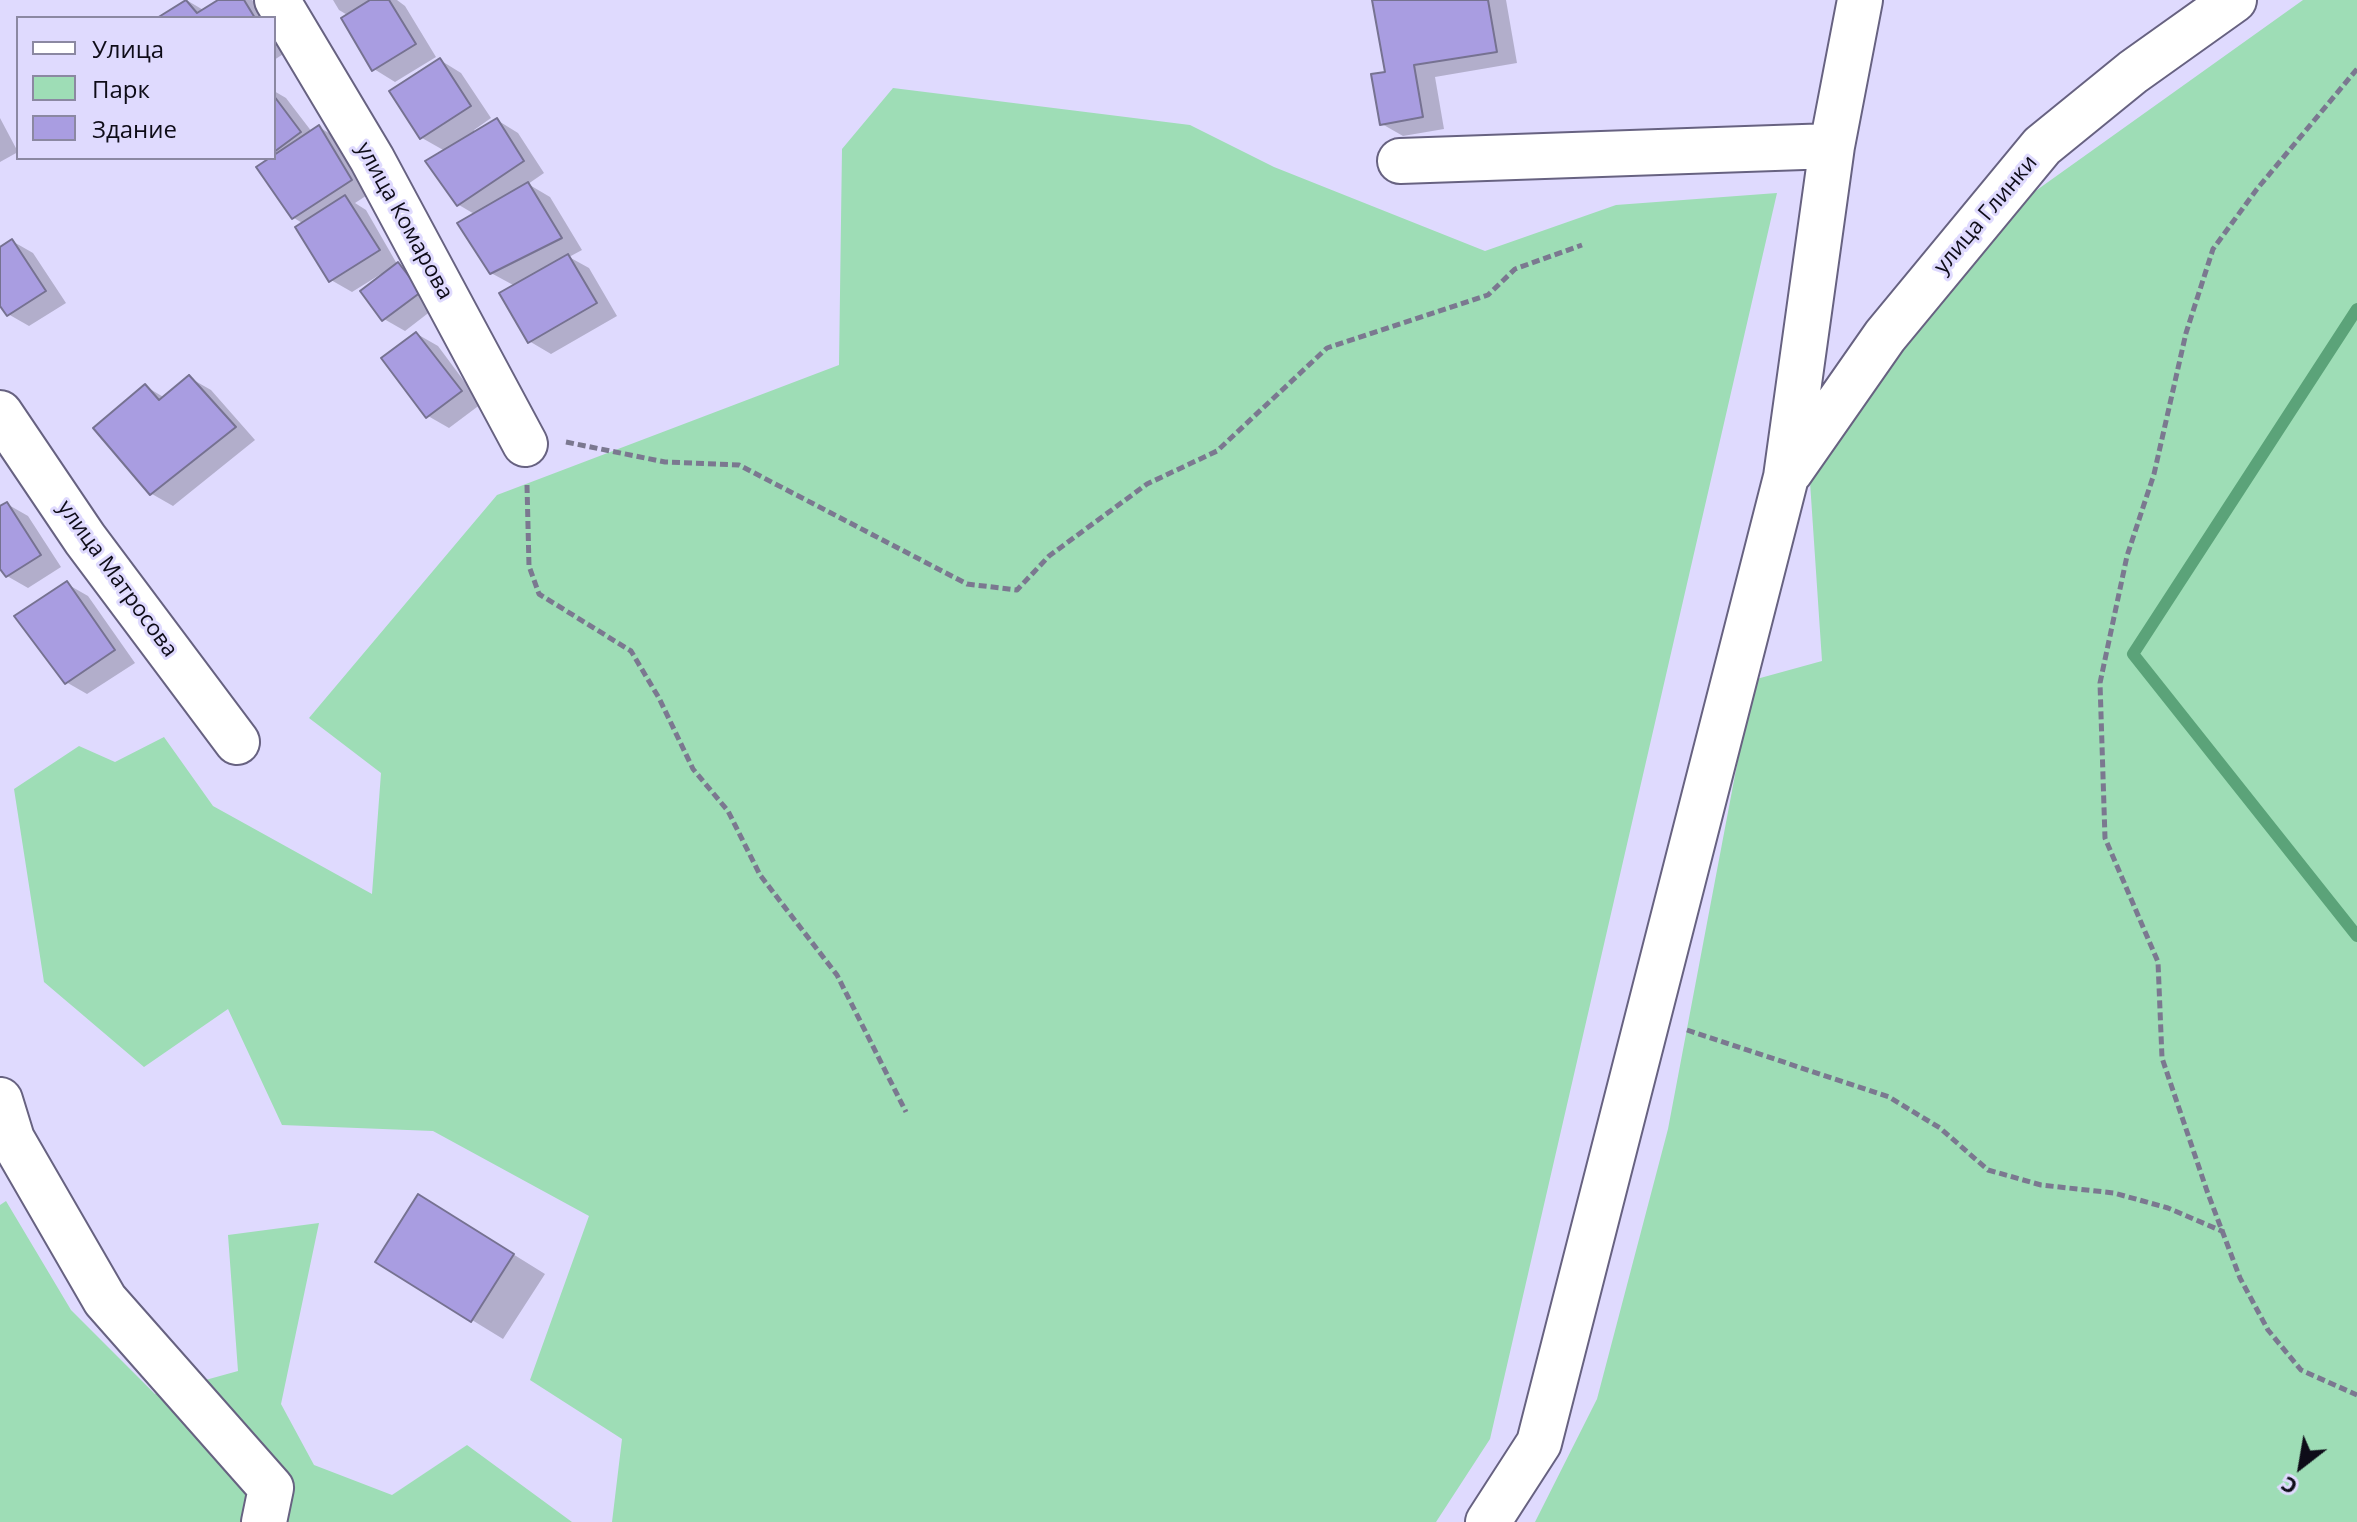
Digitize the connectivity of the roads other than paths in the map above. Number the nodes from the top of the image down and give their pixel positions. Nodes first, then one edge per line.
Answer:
1 (277, 0) edge
2 (1860, 0) edge
3 (2234, 0) edge
4 (1832, 146) junction
5 (1400, 161) dead end
6 (0, 413) edge
7 (525, 444) road end
8 (1786, 477) junction
9 (237, 742) dead end
10 (0, 1100) edge
11 (264, 1522) edge
12 (1488, 1522) edge

1 - 7 street, улица Комарова
2 - 4 street
3 - 8 street, улица Глинки
4 - 5 street
4 - 8 street
6 - 9 street, улица Матросова
8 - 12 street
10 - 11 street

